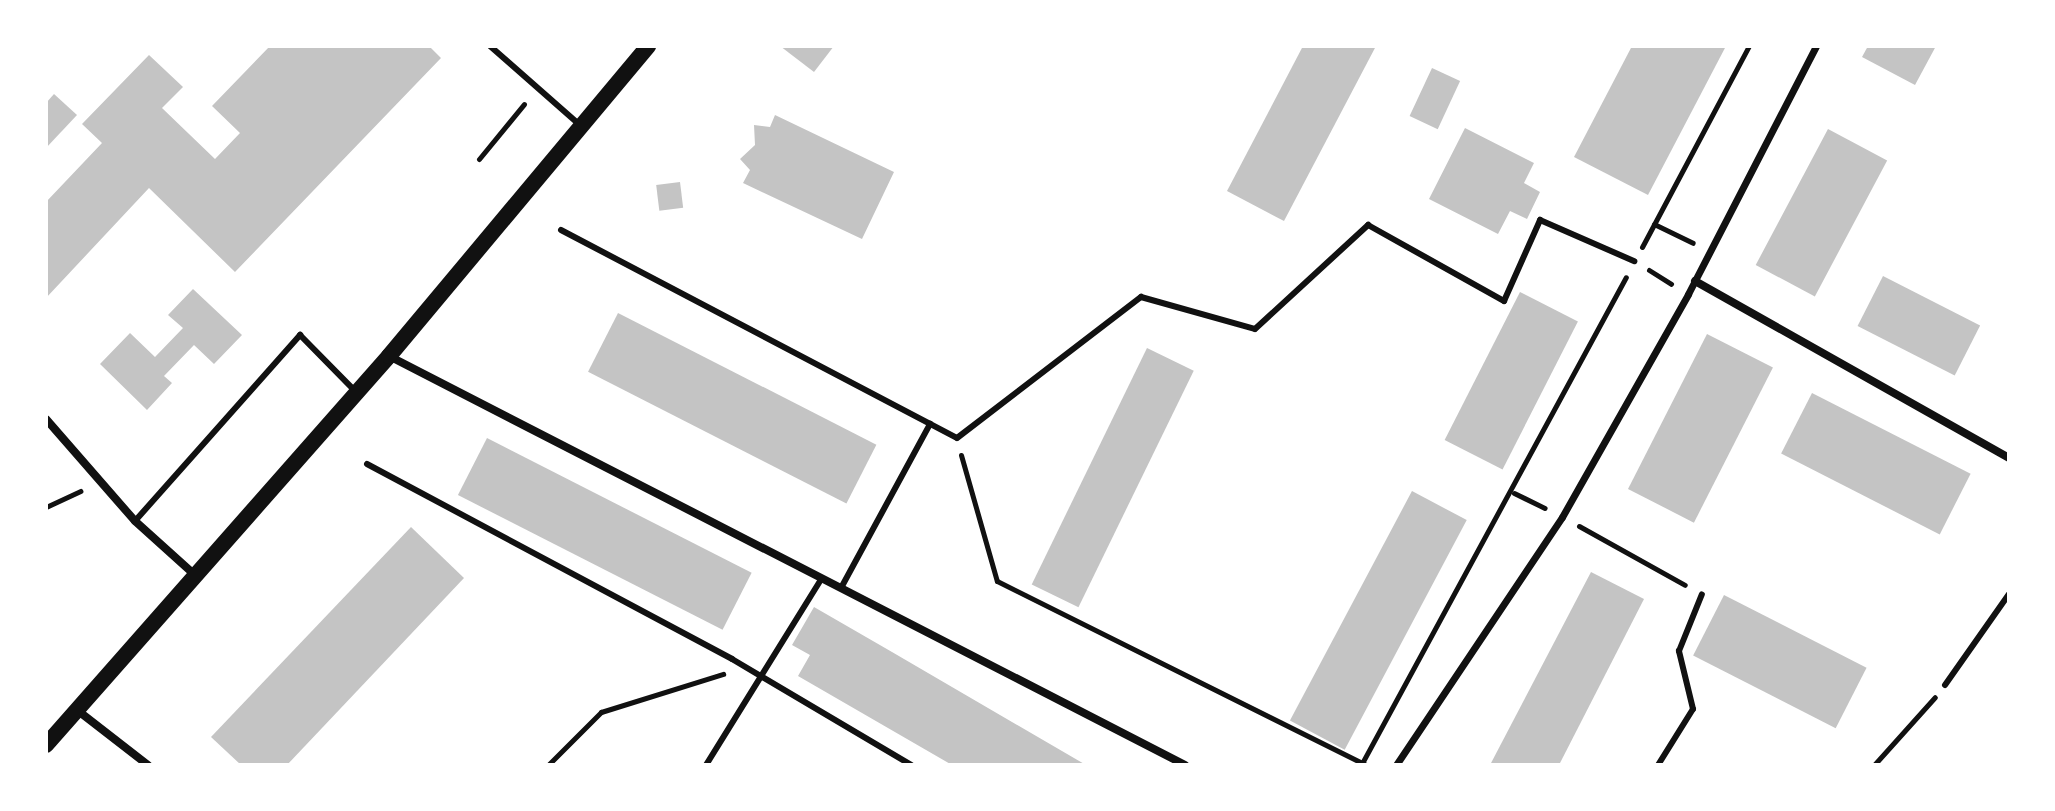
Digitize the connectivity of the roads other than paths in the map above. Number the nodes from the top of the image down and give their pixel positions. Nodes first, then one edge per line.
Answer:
1 (490, 46) edge
2 (648, 46) edge
3 (1816, 46) edge
4 (582, 128) junction
5 (561, 230) dead end
6 (1634, 261) road end
7 (1695, 281) junction
8 (389, 356) junction
9 (357, 393) junction
10 (46, 419) edge
11 (930, 424) junction
12 (2009, 458) edge
13 (367, 464) dead end
14 (135, 521) junction
15 (195, 575) junction
16 (822, 578) junction
17 (841, 588) junction
18 (1702, 594) road end
19 (2009, 594) edge
20 (763, 677) junction
21 (1945, 685) road end
22 (77, 710) junction
23 (46, 745) edge
24 (148, 765) edge
25 (706, 765) edge
26 (911, 765) edge
27 (1185, 765) edge
28 (1396, 765) edge
29 (1658, 765) edge

1 - 4 lane
2 - 4 main road
3 - 7 street
4 - 8 main road
5 - 11 lane
6 - 11 lane
7 - 12 street
7 - 28 street
8 - 9 main road
8 - 16 street
9 - 14 lane
9 - 15 main road
10 - 14 street
11 - 17 lane
13 - 20 lane
14 - 15 street
15 - 22 main road
16 - 17 street
16 - 20 lane
17 - 27 street
18 - 29 lane
19 - 21 lane
20 - 25 lane
20 - 26 lane
22 - 23 main road
22 - 24 street

